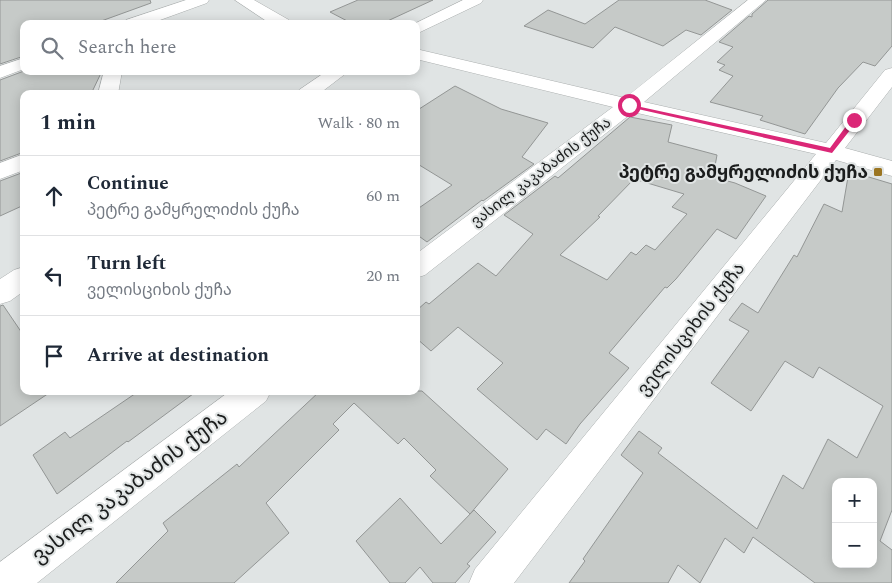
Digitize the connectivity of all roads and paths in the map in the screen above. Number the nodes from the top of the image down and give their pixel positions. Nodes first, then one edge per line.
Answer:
1 (200, 0) edge
2 (243, 0) edge
3 (475, 0) edge
4 (758, 0) edge
5 (143, 20) edge
6 (272, 20) edge
7 (420, 27) edge
8 (420, 55) edge
9 (20, 64) edge
10 (0, 72) edge
11 (892, 74) edge
12 (112, 75) edge
13 (334, 75) edge
14 (109, 90) edge
15 (312, 90) edge
16 (629, 105) junction
17 (832, 150) junction
18 (20, 163) edge
19 (892, 169) edge
20 (0, 172) edge
21 (420, 265) edge
22 (20, 280) edge
23 (0, 293) edge
24 (250, 395) edge
25 (5, 583) edge
26 (489, 583) edge

1 - 5 street
2 - 6 street
3 - 7 street
4 - 16 street, ვასილ კაკაბაძის ქუჩა
8 - 16 street
9 - 10 street
11 - 17 street, ველისციხის ქუჩა
12 - 14 street
13 - 15 street
16 - 17 street
16 - 21 street, ვასილ კაკაბაძის ქუჩა
17 - 19 street
17 - 26 street, ველისციხის ქუჩა
18 - 20 street
22 - 23 street
24 - 25 street, ვასილ კაკაბაძის ქუჩა

